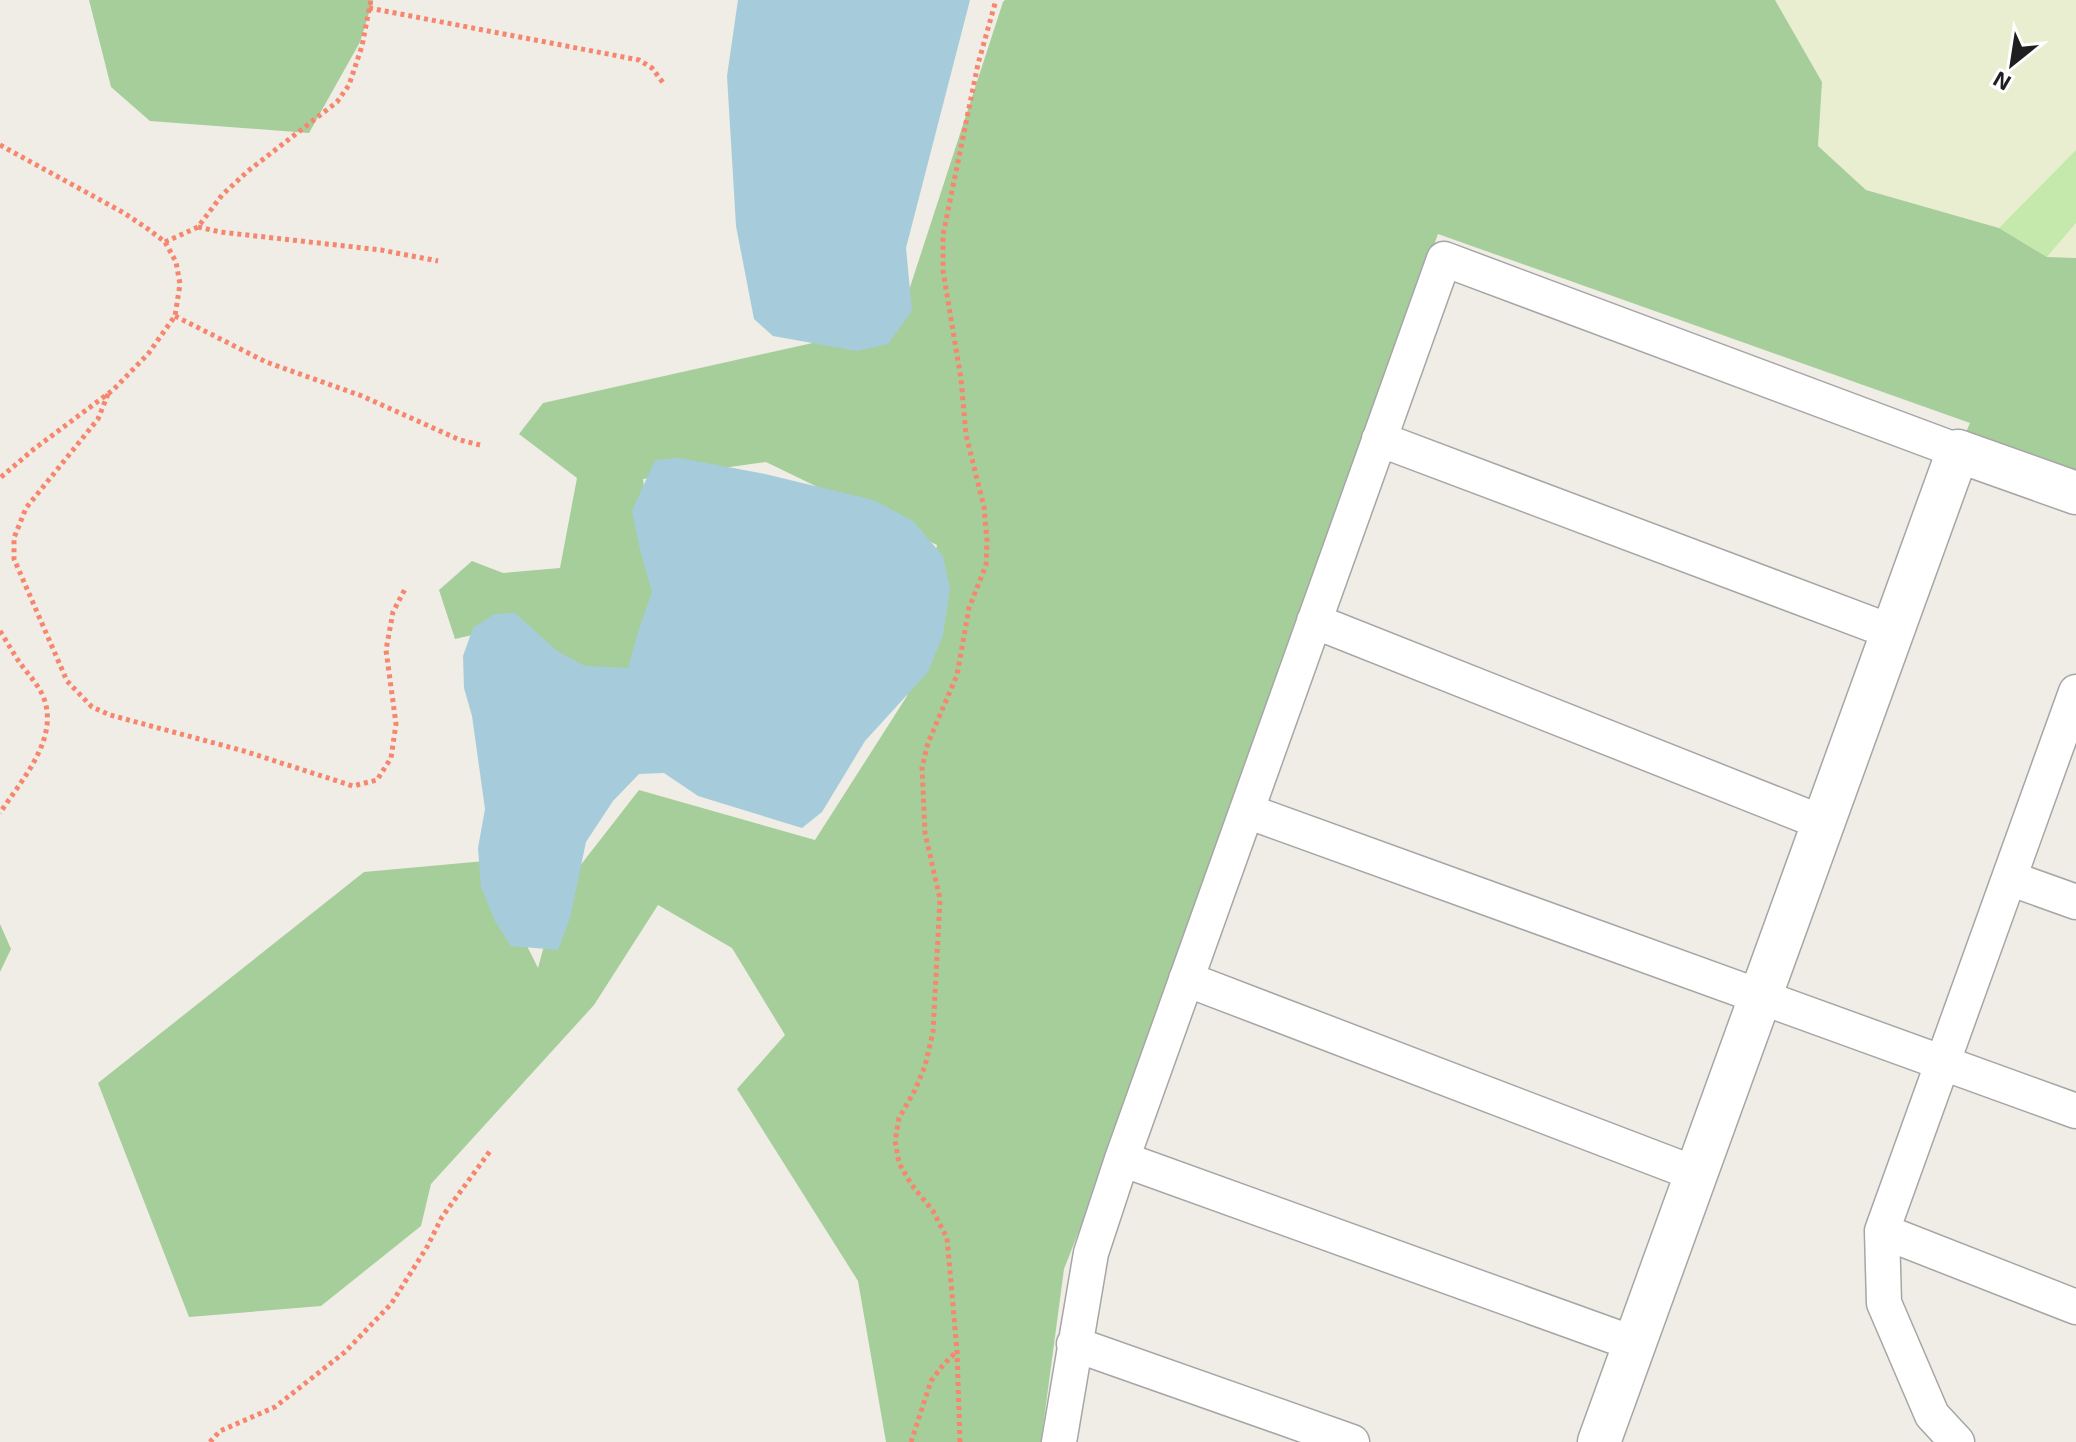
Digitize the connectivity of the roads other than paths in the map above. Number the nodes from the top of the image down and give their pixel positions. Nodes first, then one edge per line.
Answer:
1 (1379, 439) junction
2 (1958, 451) junction
3 (2076, 493) edge
4 (1314, 621) junction
5 (1892, 632) junction
6 (2076, 692) edge
7 (1247, 811) junction
8 (1823, 823) junction
9 (2009, 878) junction
10 (2076, 902) edge
11 (1186, 979) junction
12 (1760, 997) junction
13 (1942, 1063) junction
14 (2076, 1111) edge
15 (1122, 1159) junction
16 (1696, 1174) junction
17 (1882, 1231) junction
18 (2076, 1307) edge
19 (1074, 1344) junction
20 (1635, 1344) junction
21 (1059, 1442) edge
22 (1352, 1442) edge
23 (1599, 1442) edge
24 (1957, 1442) edge

1 - 2 street
1 - 4 street
1 - 5 street
2 - 3 street
2 - 5 street
4 - 7 street
4 - 8 street
5 - 8 street
6 - 9 street
7 - 11 street
7 - 12 street
8 - 12 street
9 - 10 street
9 - 13 street
11 - 15 street
11 - 16 street
12 - 13 street
12 - 16 street
13 - 14 street
13 - 17 street
15 - 19 street
15 - 20 street
16 - 20 street
17 - 18 street
17 - 24 street
19 - 21 street
19 - 22 street
20 - 23 street

